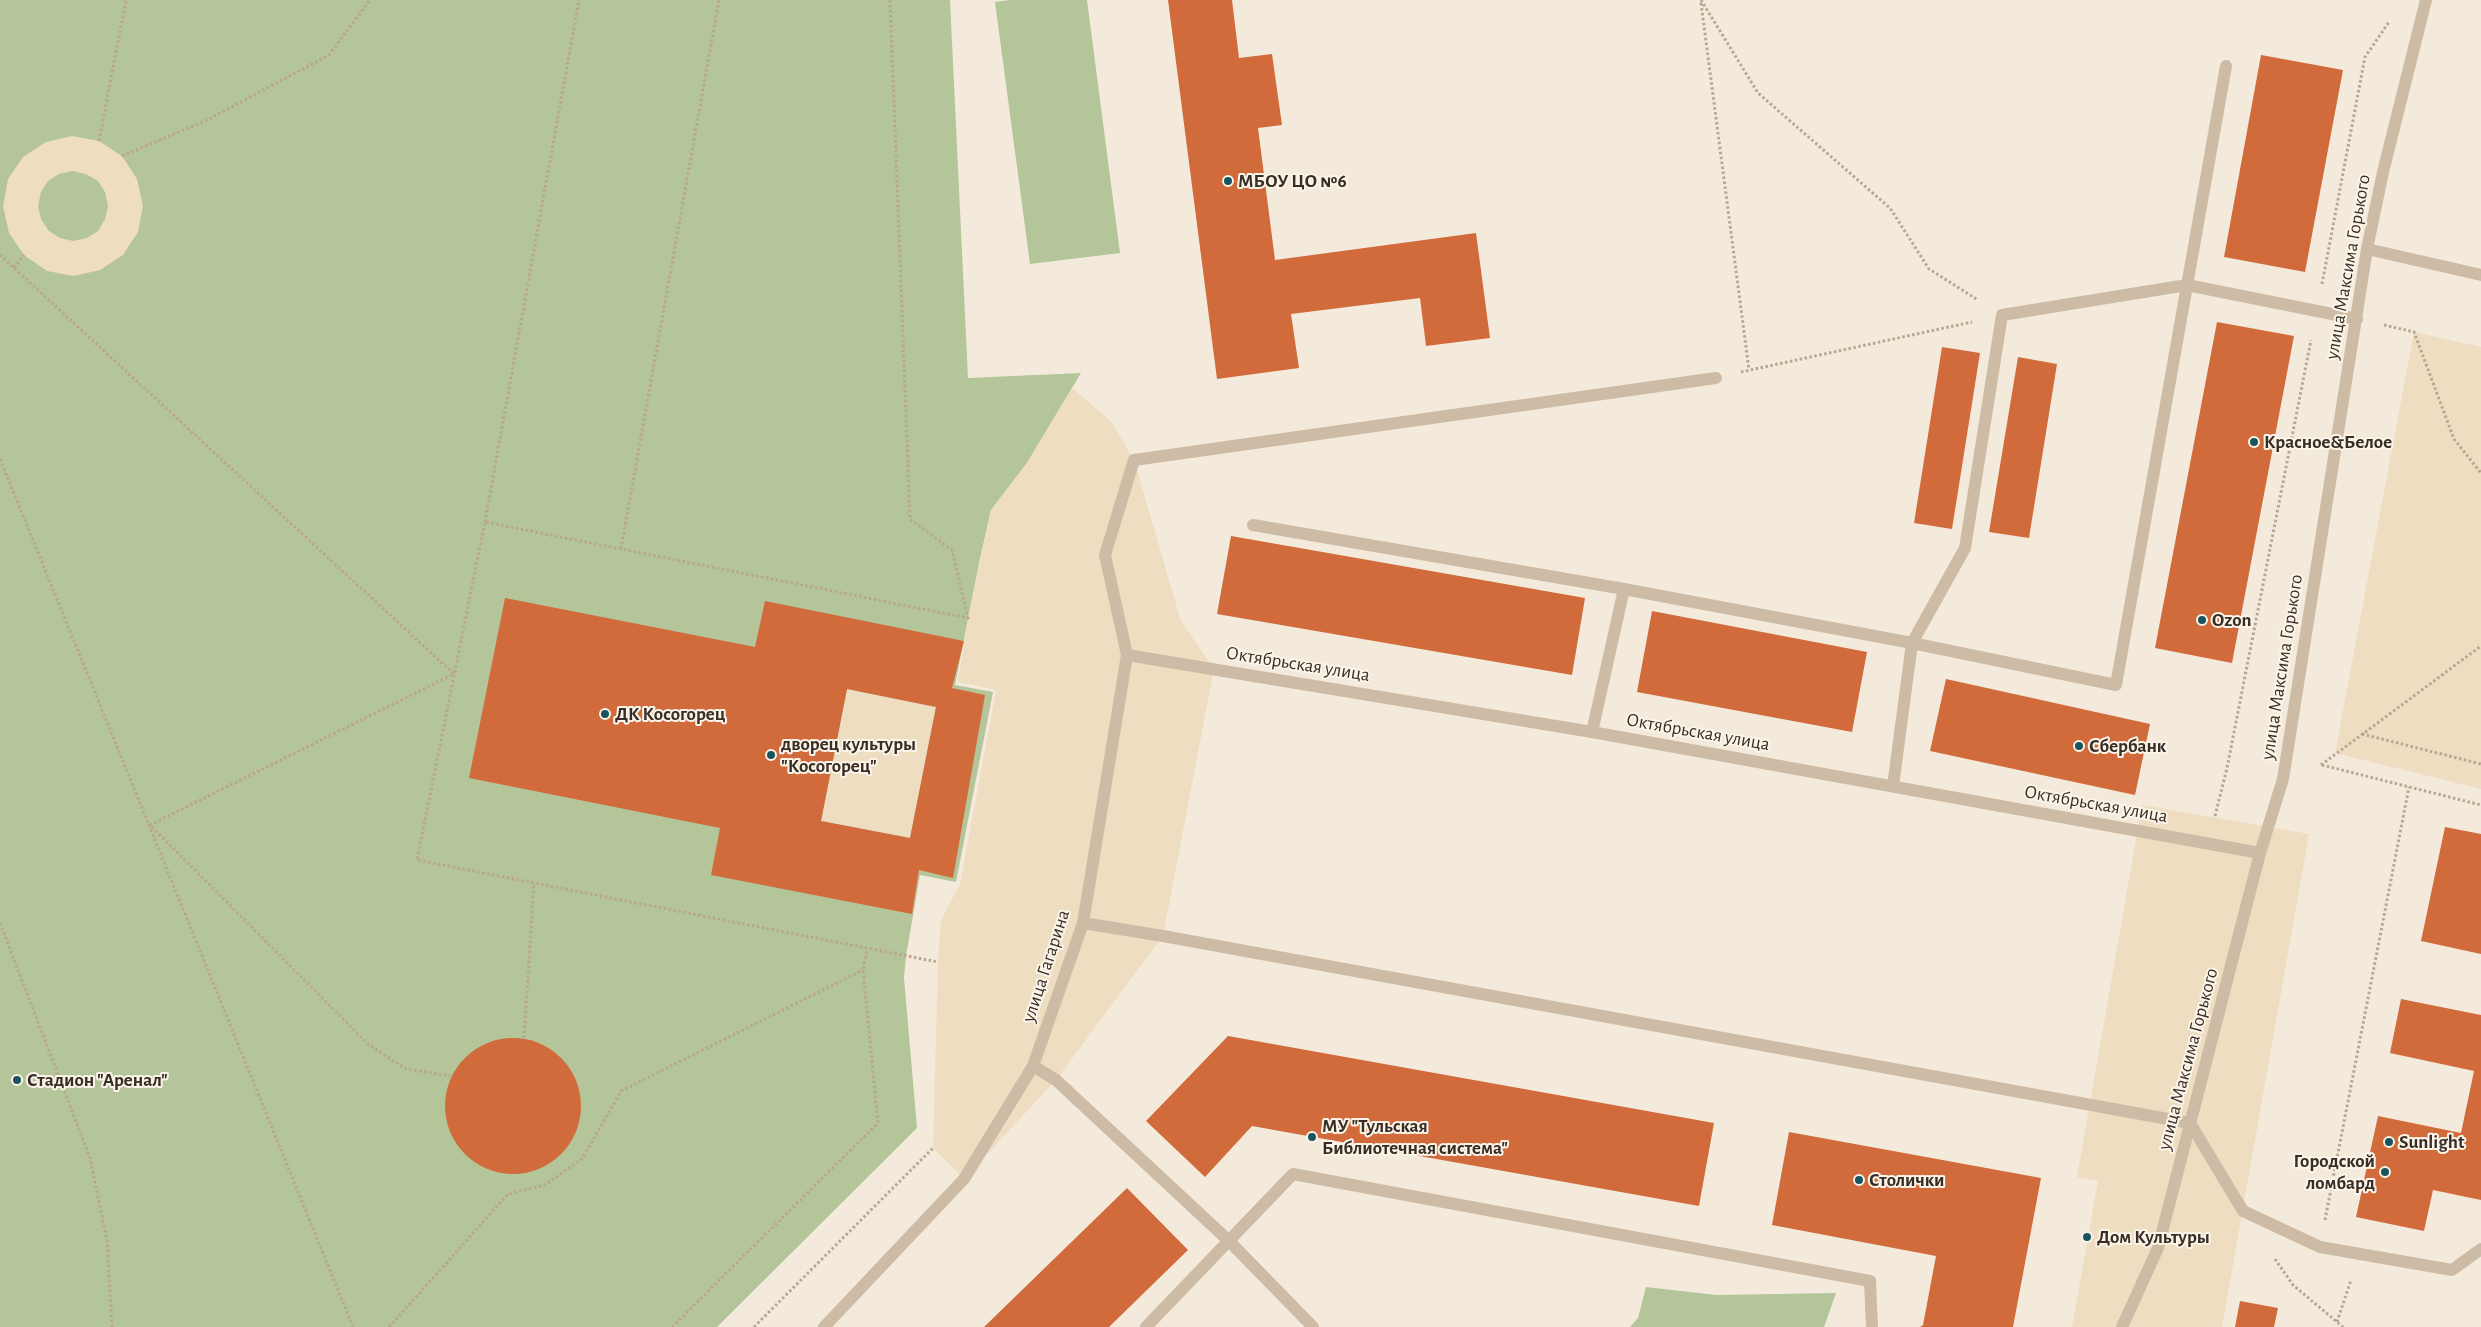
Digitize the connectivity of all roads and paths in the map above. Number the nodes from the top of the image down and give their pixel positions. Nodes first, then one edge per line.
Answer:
1 (126, 0) edge
2 (370, 0) edge
3 (579, 0) edge
4 (719, 0) edge
5 (890, 0) edge
6 (1701, 0) edge
7 (2426, 0) edge
8 (2393, 16) dead end
9 (2226, 66) dead end
10 (99, 141) dead end
11 (122, 156) dead end
12 (2368, 248) junction
13 (0, 255) edge
14 (24, 256) dead end
15 (14, 268) junction
16 (2481, 275) edge
17 (2187, 285) junction
18 (2317, 312) junction
19 (2002, 315) junction
20 (2357, 319) junction
21 (1749, 370) junction
22 (1716, 378) joint
23 (0, 458) edge
24 (2481, 473) edge
25 (484, 522) junction
26 (1254, 525) dead end
27 (621, 549) junction
28 (1624, 589) junction
29 (1912, 643) junction
30 (2481, 646) edge
31 (1127, 655) junction
32 (454, 674) junction
33 (1592, 732) junction
34 (2361, 734) junction
35 (2481, 764) edge
36 (1893, 786) junction
37 (2408, 787) junction
38 (2481, 805) edge
39 (150, 825) junction
40 (2208, 844) junction
41 (2260, 853) junction
42 (534, 883) junction
43 (0, 923) edge
44 (1083, 923) junction
45 (867, 950) junction
46 (938, 962) dead end
47 (863, 970) junction
48 (524, 1038) dead end
49 (1032, 1066) junction
50 (451, 1076) dead end
51 (2190, 1123) junction
52 (933, 1148) dead end
53 (1230, 1241) junction
54 (2320, 1247) junction
55 (2481, 1249) edge
56 (2271, 1252) dead end
57 (2359, 1254) junction
58 (2337, 1322) junction
59 (112, 1327) edge
60 (353, 1327) edge
61 (389, 1327) edge
62 (672, 1327) edge
63 (754, 1327) edge
64 (824, 1327) edge
65 (1146, 1327) edge
66 (1314, 1327) edge
67 (1872, 1327) edge
68 (2122, 1327) edge
69 (2343, 1327) edge

1 - 10 path
2 - 11 path
3 - 25 path
4 - 27 path
5 - 27 path
6 - 19 path
6 - 21 path
7 - 12 street, улица Максима Горького
8 - 18 path
9 - 17 street
12 - 16 street
12 - 20 street, улица Максима Горького
13 - 15 path
14 - 15 path
15 - 32 path
17 - 18 street
17 - 19 street
17 - 29 street
18 - 20 street
18 - 40 path
19 - 21 path
19 - 29 street
20 - 24 path
20 - 41 street, улица Максима Горького
21 - 22 path
22 - 31 street, улица Гагарина
23 - 39 path
25 - 27 path
25 - 32 path
26 - 28 street
28 - 29 street
28 - 33 street
29 - 36 street
30 - 34 path
31 - 33 street, Октябрьская улица
31 - 44 street, улица Гагарина
32 - 39 path
32 - 42 path
33 - 36 street, Октябрьская улица
34 - 35 path
34 - 37 path
36 - 40 street, Октябрьская улица
37 - 38 path
37 - 54 path
39 - 50 path
39 - 60 path
40 - 41 street, Октябрьская улица
41 - 51 street, улица Максима Горького
42 - 45 path
42 - 48 path
43 - 59 path
44 - 49 street, улица Гагарина
44 - 51 street
45 - 46 path
45 - 47 path
47 - 61 path
47 - 62 path
49 - 53 street
49 - 64 street, улица Гагарина
51 - 54 street
51 - 68 street, улица Максима Горького
52 - 63 path
53 - 65 street
53 - 66 street
53 - 67 street
54 - 57 street
55 - 57 street
56 - 58 path
57 - 58 path
58 - 69 path

